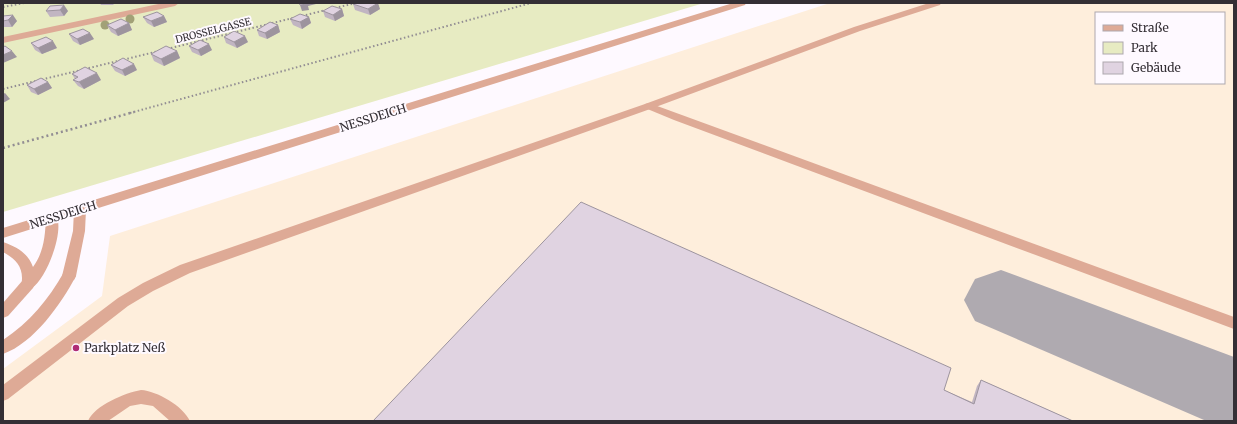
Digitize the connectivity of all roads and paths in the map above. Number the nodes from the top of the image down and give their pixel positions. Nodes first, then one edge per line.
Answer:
1 (24, 3) edge
2 (175, 3) edge
3 (356, 3) edge
4 (531, 3) edge
5 (742, 3) edge
6 (937, 3) edge
7 (3, 7) edge
8 (302, 16) edge
9 (294, 18) edge
10 (207, 30) dead end
11 (209, 38) junction
12 (3, 40) edge
13 (3, 89) edge
14 (649, 106) junction
15 (3, 148) edge
16 (80, 210) junction
17 (52, 218) junction
18 (3, 233) edge
19 (3, 247) edge
20 (28, 284) junction
21 (3, 312) edge
22 (1234, 323) edge
23 (3, 348) edge
24 (3, 394) edge
25 (96, 421) edge
26 (182, 421) edge

1 - 7 path
2 - 12 street
3 - 8 path
4 - 15 path
5 - 16 street, NESSDEICH
6 - 14 street
9 - 11 path, DROSSELGASSE
10 - 11 path
11 - 13 path, DROSSELGASSE
14 - 22 street
14 - 24 street
16 - 17 street, NESSDEICH
16 - 23 street
17 - 18 street, NESSDEICH
17 - 20 street
19 - 20 street
20 - 21 street
25 - 26 street

